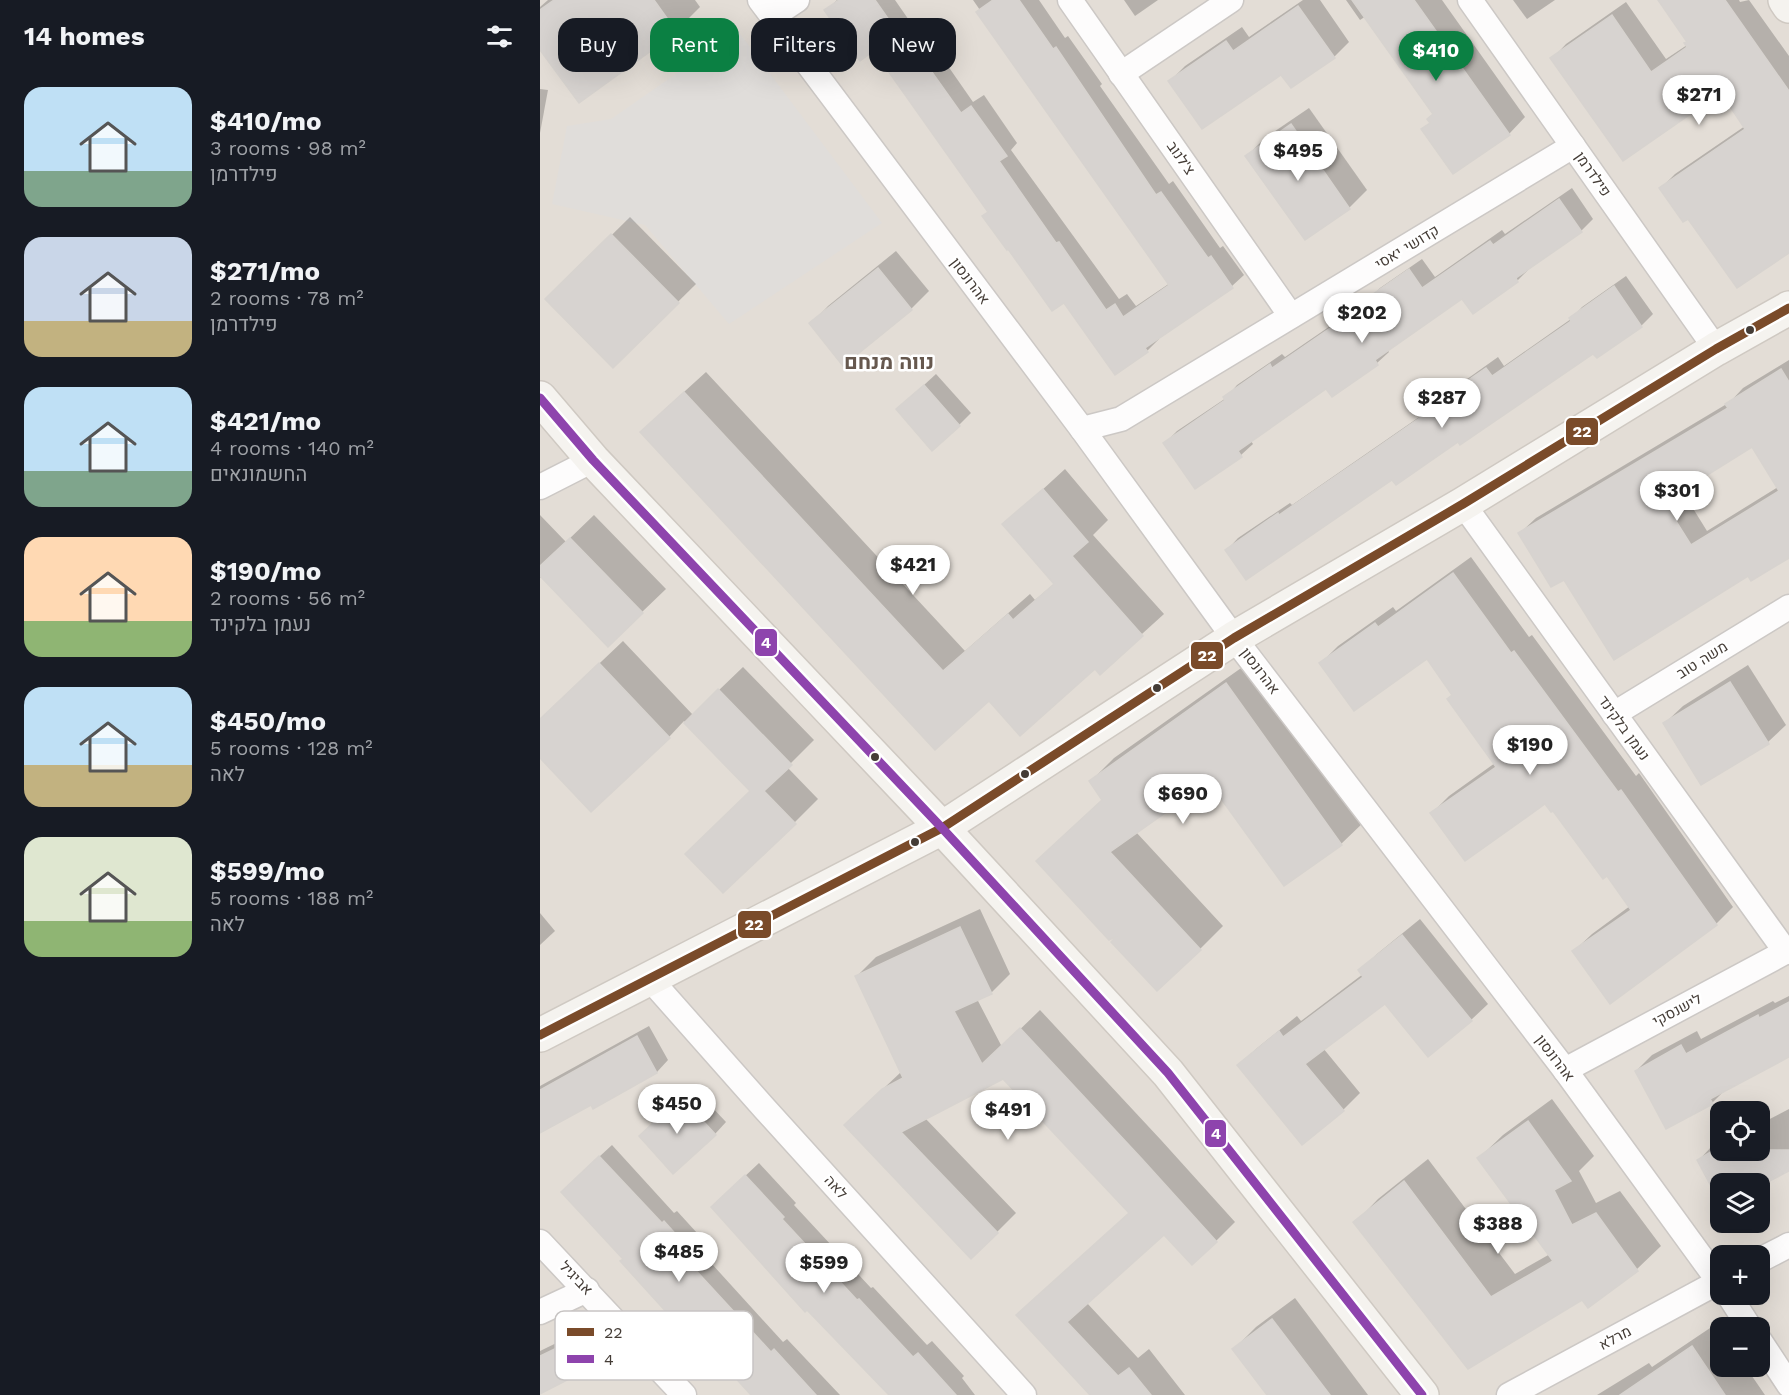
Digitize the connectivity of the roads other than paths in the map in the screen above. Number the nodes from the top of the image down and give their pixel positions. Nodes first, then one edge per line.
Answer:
1 (797, 0) edge
2 (1070, 0) edge
3 (1231, 0) edge
4 (1470, 0) edge
5 (1785, 0) edge
6 (1789, 6) edge
7 (766, 8) edge
8 (1121, 74) junction
9 (1573, 146) junction
10 (1789, 308) edge
11 (1291, 316) junction
12 (1716, 349) junction
13 (540, 398) edge
14 (1082, 429) junction
15 (593, 460) junction
16 (540, 487) edge
17 (1463, 504) junction
18 (1789, 607) edge
19 (1234, 638) junction
20 (1614, 714) junction
21 (942, 828) junction
22 (1788, 951) edge
23 (649, 978) junction
24 (540, 1035) edge
25 (1565, 1070) junction
26 (540, 1242) edge
27 (1789, 1245) edge
28 (1770, 1255) edge
29 (1710, 1269) edge
30 (586, 1290) junction
31 (1710, 1291) edge
32 (606, 1311) edge
33 (540, 1312) edge
34 (1770, 1356) edge
35 (670, 1380) edge
36 (1789, 1385) edge
37 (684, 1395) edge
38 (1024, 1395) edge
39 (1422, 1395) edge
40 (1509, 1395) edge

1 - 7 street
2 - 8 street, צ'לנוב
3 - 8 street
4 - 9 street, פילדרמן
5 - 6 street
7 - 14 street, אהרונסון
8 - 11 street, צ'לנוב
9 - 11 street, קדושי יאסי
9 - 12 street, פילדרמן
10 - 12 street
11 - 14 street, קדושי יאסי
12 - 17 street
13 - 15 street
14 - 19 street, אהרונסון
15 - 16 street
15 - 21 street
17 - 19 street
17 - 20 street, נעמן בלקינד
18 - 20 street, משה טוב
19 - 21 street
19 - 25 street, אהרונסון
20 - 22 street, נעמן בלקינד
21 - 23 street
21 - 39 street
22 - 25 street, לישנסקי
23 - 24 street
23 - 38 street, לאה
25 - 29 street, אהרונסון
26 - 30 street, אביגיל
27 - 28 street
30 - 32 street, אביגיל
30 - 33 street
31 - 40 street, מרלא
34 - 36 street
35 - 37 street, אביגיל

